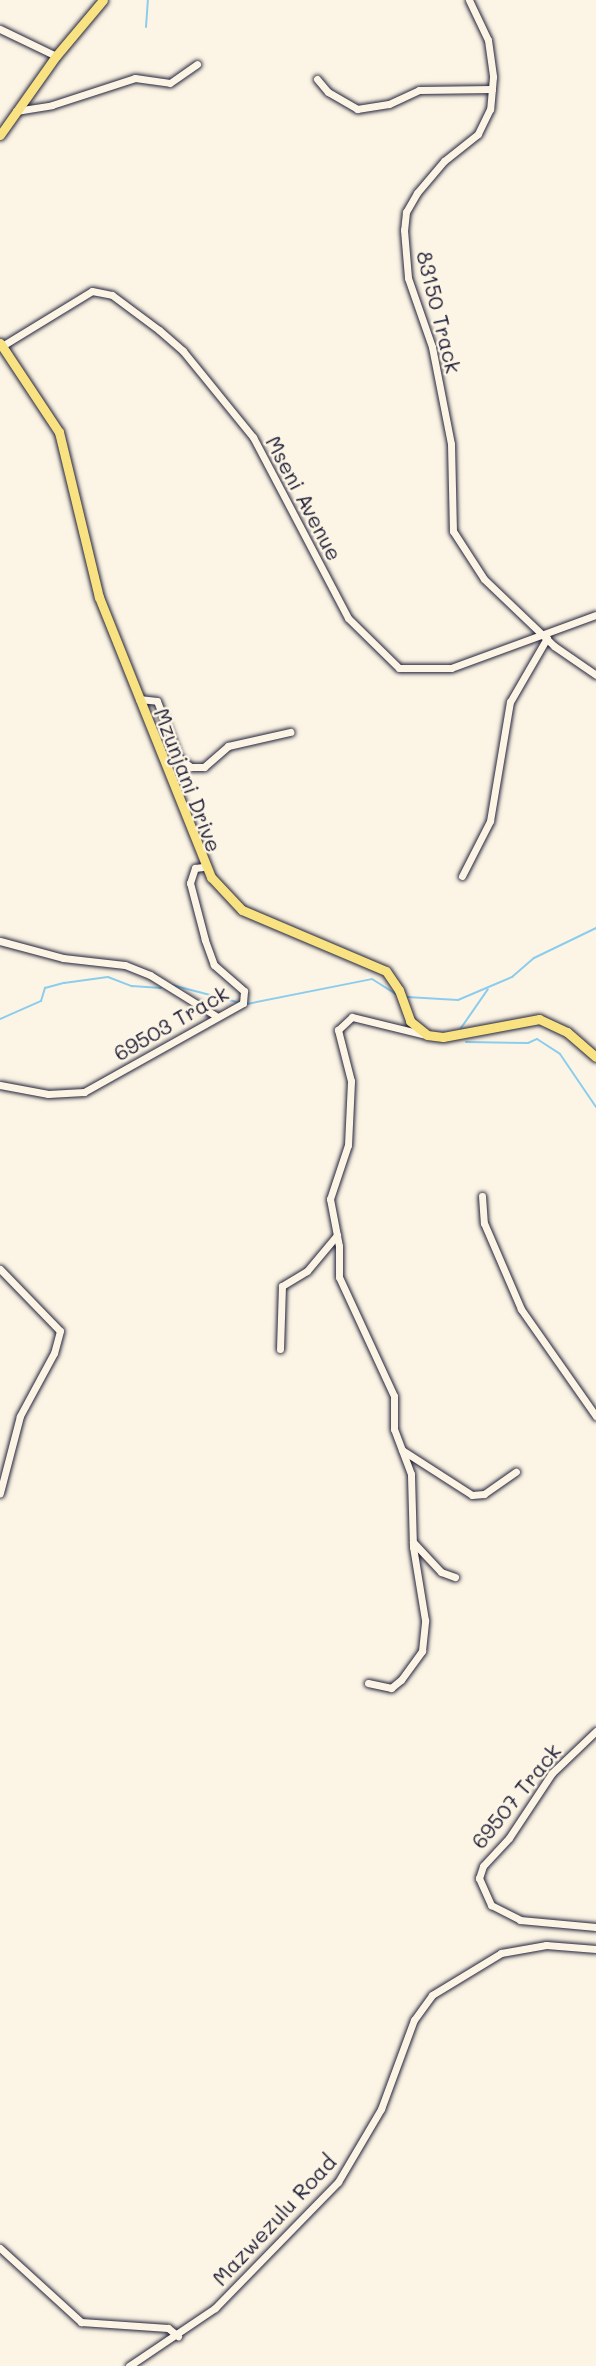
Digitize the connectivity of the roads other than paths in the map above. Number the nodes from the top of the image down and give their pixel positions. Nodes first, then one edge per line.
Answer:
1 (103, 0) edge
2 (469, 0) edge
3 (0, 29) edge
4 (56, 56) junction
5 (197, 64) dead end
6 (317, 79) dead end
7 (492, 89) junction
8 (16, 111) junction
9 (0, 135) edge
10 (1, 344) edge
11 (596, 615) edge
12 (545, 636) junction
13 (596, 675) edge
14 (139, 699) junction
15 (290, 732) dead end
16 (203, 867) junction
17 (462, 876) dead end
18 (0, 941) edge
19 (216, 1016) junction
20 (427, 1035) junction
21 (596, 1057) edge
22 (0, 1085) edge
23 (482, 1196) dead end
24 (337, 1234) junction
25 (0, 1269) edge
26 (280, 1349) dead end
27 (596, 1416) edge
28 (401, 1450) junction
29 (516, 1472) dead end
30 (0, 1493) edge
31 (413, 1541) junction
32 (455, 1577) dead end
33 (369, 1683) dead end
34 (596, 1731) edge
35 (596, 1927) edge
36 (596, 1949) edge
37 (0, 2248) edge
38 (178, 2336) junction
39 (129, 2366) edge

1 - 4 main road
2 - 7 street, 83150 Track
3 - 4 street
4 - 8 main road
5 - 8 street
6 - 7 street
7 - 12 street, 83150 Track
8 - 9 main road
10 - 12 street, Mseni Avenue
10 - 14 main road, Mzunjani Drive
11 - 12 street, Mseni Avenue
12 - 13 street, 83150 Track
12 - 17 street
14 - 15 street
14 - 16 main road, Mzunjani Drive
16 - 19 street, 69503 Track
16 - 20 main road, Mzunjani Drive
18 - 19 street
19 - 22 street, 69503 Track
20 - 21 main road
20 - 24 street
23 - 27 street
24 - 26 street
24 - 28 street
25 - 30 street
28 - 29 street
28 - 31 street
31 - 32 street
31 - 33 street
34 - 35 street, 69507 Track
36 - 38 street, Mazwezulu Road
37 - 38 street
38 - 39 street, Mazwezulu Road

